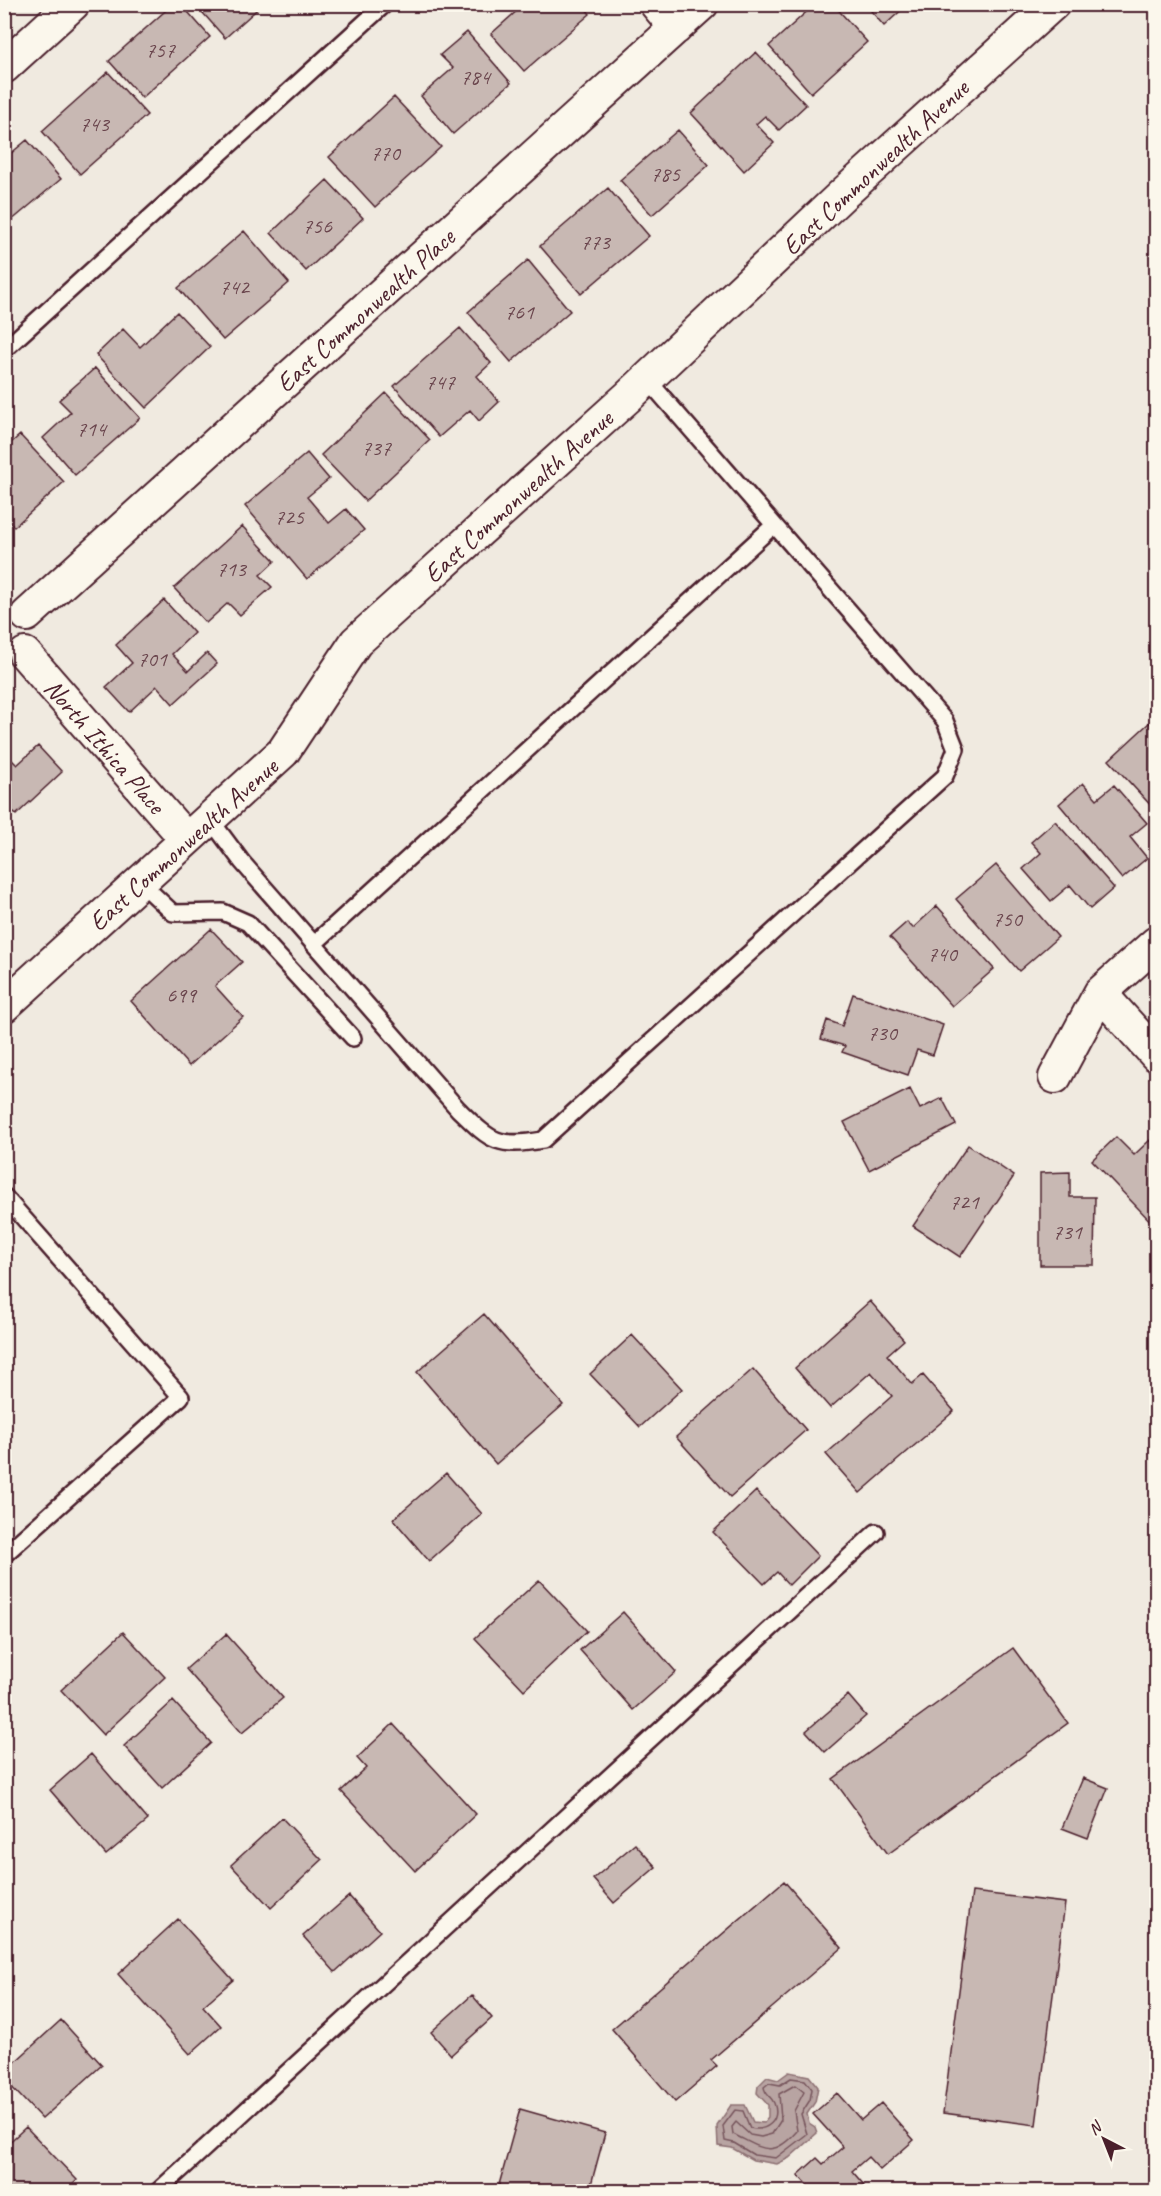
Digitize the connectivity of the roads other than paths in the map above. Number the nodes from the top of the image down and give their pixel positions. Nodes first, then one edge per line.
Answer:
1 (385, 4) edge
2 (656, 4) edge
3 (702, 4) edge
4 (1053, 4) edge
5 (65, 7) edge
6 (676, 28) junction
7 (4, 67) edge
8 (4, 350) edge
9 (647, 379) junction
10 (774, 525) junction
11 (16, 611) edge
12 (15, 656) edge
13 (210, 819) junction
14 (186, 839) junction
15 (140, 882) junction
16 (315, 943) junction
17 (1156, 943) edge
18 (1100, 993) junction
19 (4, 1006) edge
20 (353, 1038) dead end
21 (1156, 1055) edge
22 (1055, 1077) dead end
23 (4, 1196) edge
24 (876, 1532) dead end
25 (4, 1555) edge
26 (158, 2192) edge

1 - 8 lane
2 - 6 street
3 - 6 street, East Commonwealth Place
4 - 9 street, East Commonwealth Avenue
5 - 7 street
6 - 11 street, East Commonwealth Place
9 - 10 lane
9 - 13 street, East Commonwealth Avenue
10 - 16 lane
10 - 16 lane
11 - 12 street
12 - 14 street, North Ithica Place
13 - 14 street, East Commonwealth Avenue
13 - 16 lane
14 - 15 street, East Commonwealth Avenue
15 - 19 street, East Commonwealth Avenue
15 - 20 lane
17 - 18 street
18 - 21 street
18 - 22 street
23 - 25 lane
24 - 26 lane

